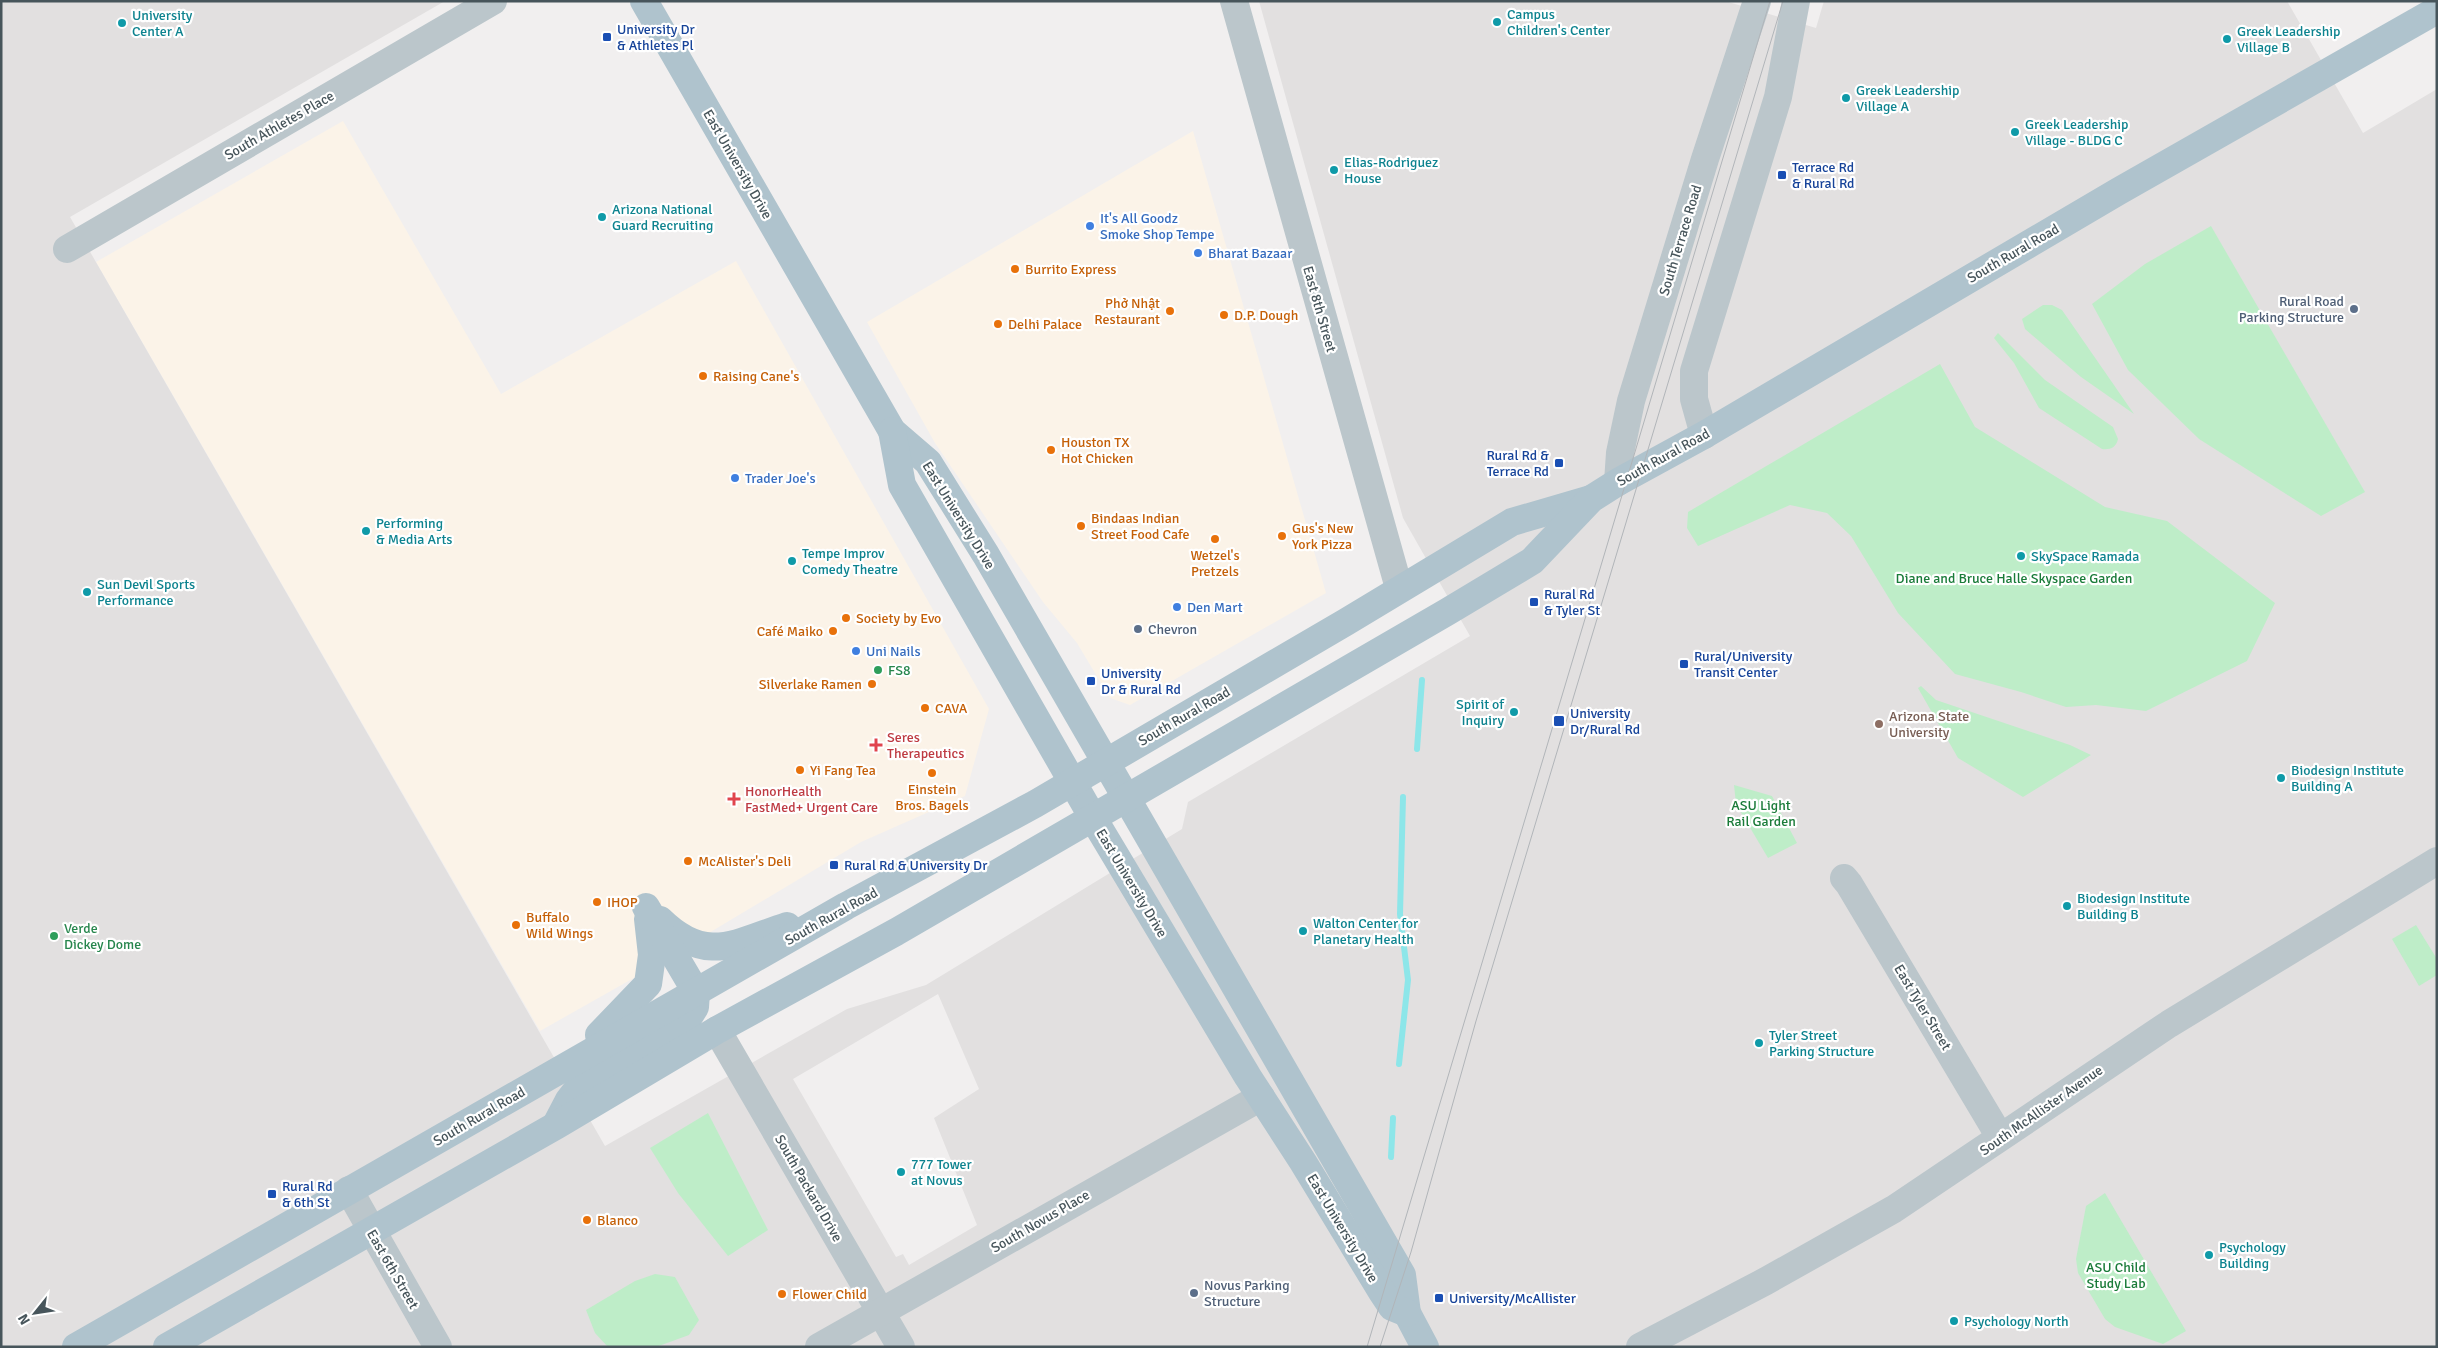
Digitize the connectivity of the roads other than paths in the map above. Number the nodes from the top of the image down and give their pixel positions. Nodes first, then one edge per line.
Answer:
1 (493, 1) edge
2 (644, 1) edge
3 (1234, 1) edge
4 (1758, 1) edge
5 (1796, 1) edge
6 (2437, 10) edge
7 (67, 249) dead end
8 (892, 431) junction
9 (1704, 435) junction
10 (1618, 482) junction
11 (1591, 499) junction
12 (1399, 588) junction
13 (1107, 762) junction
14 (1073, 781) junction
15 (1127, 798) junction
16 (1093, 818) junction
17 (2437, 862) edge
18 (1844, 878) dead end
19 (846, 906) junction
20 (646, 907) junction
21 (696, 992) junction
22 (717, 1030) junction
23 (570, 1063) junction
24 (1261, 1097) junction
25 (557, 1125) junction
26 (2000, 1137) junction
27 (349, 1190) junction
28 (371, 1230) junction
29 (880, 1311) junction
30 (1407, 1313) junction
31 (76, 1347) edge
32 (167, 1347) edge
33 (438, 1347) edge
34 (819, 1347) edge
35 (901, 1347) edge
36 (1426, 1347) edge
37 (1640, 1347) edge

1 - 7 street, South Athletes Place
2 - 8 main road, East University Drive
3 - 12 street, East 8th Street
4 - 10 street, South Terrace Road
5 - 9 street
6 - 9 main road, South Rural Road
8 - 13 main road, East University Drive
8 - 14 main road, East University Drive
9 - 10 main road, South Rural Road
10 - 11 main road, South Rural Road
11 - 12 main road, South Rural Road
11 - 15 main road, South Rural Road
12 - 13 main road, South Rural Road
13 - 14 main road, South Rural Road
13 - 15 main road, East University Drive
14 - 16 main road, East University Drive
14 - 19 main road, South Rural Road
15 - 16 main road, South Rural Road
15 - 30 main road, East University Drive
16 - 22 main road, South Rural Road
16 - 24 main road, East University Drive
17 - 26 street, South McAllister Avenue
18 - 26 street, East Tyler Street
19 - 20 main road
19 - 21 main road, South Rural Road
20 - 21 main road
20 - 23 main road
21 - 23 main road, South Rural Road
21 - 25 main road
22 - 25 main road, South Rural Road
22 - 29 street, South Packard Drive
23 - 27 main road, South Rural Road
24 - 29 street, South Novus Place
24 - 30 main road, East University Drive
25 - 28 main road, South Rural Road
26 - 37 street, South McAllister Avenue
27 - 28 street, East 6th Street
27 - 31 main road, South Rural Road
28 - 32 main road, South Rural Road
28 - 33 street, East 6th Street
29 - 34 street, South Novus Place
29 - 35 street, South Packard Drive
30 - 36 main road, East University Drive

